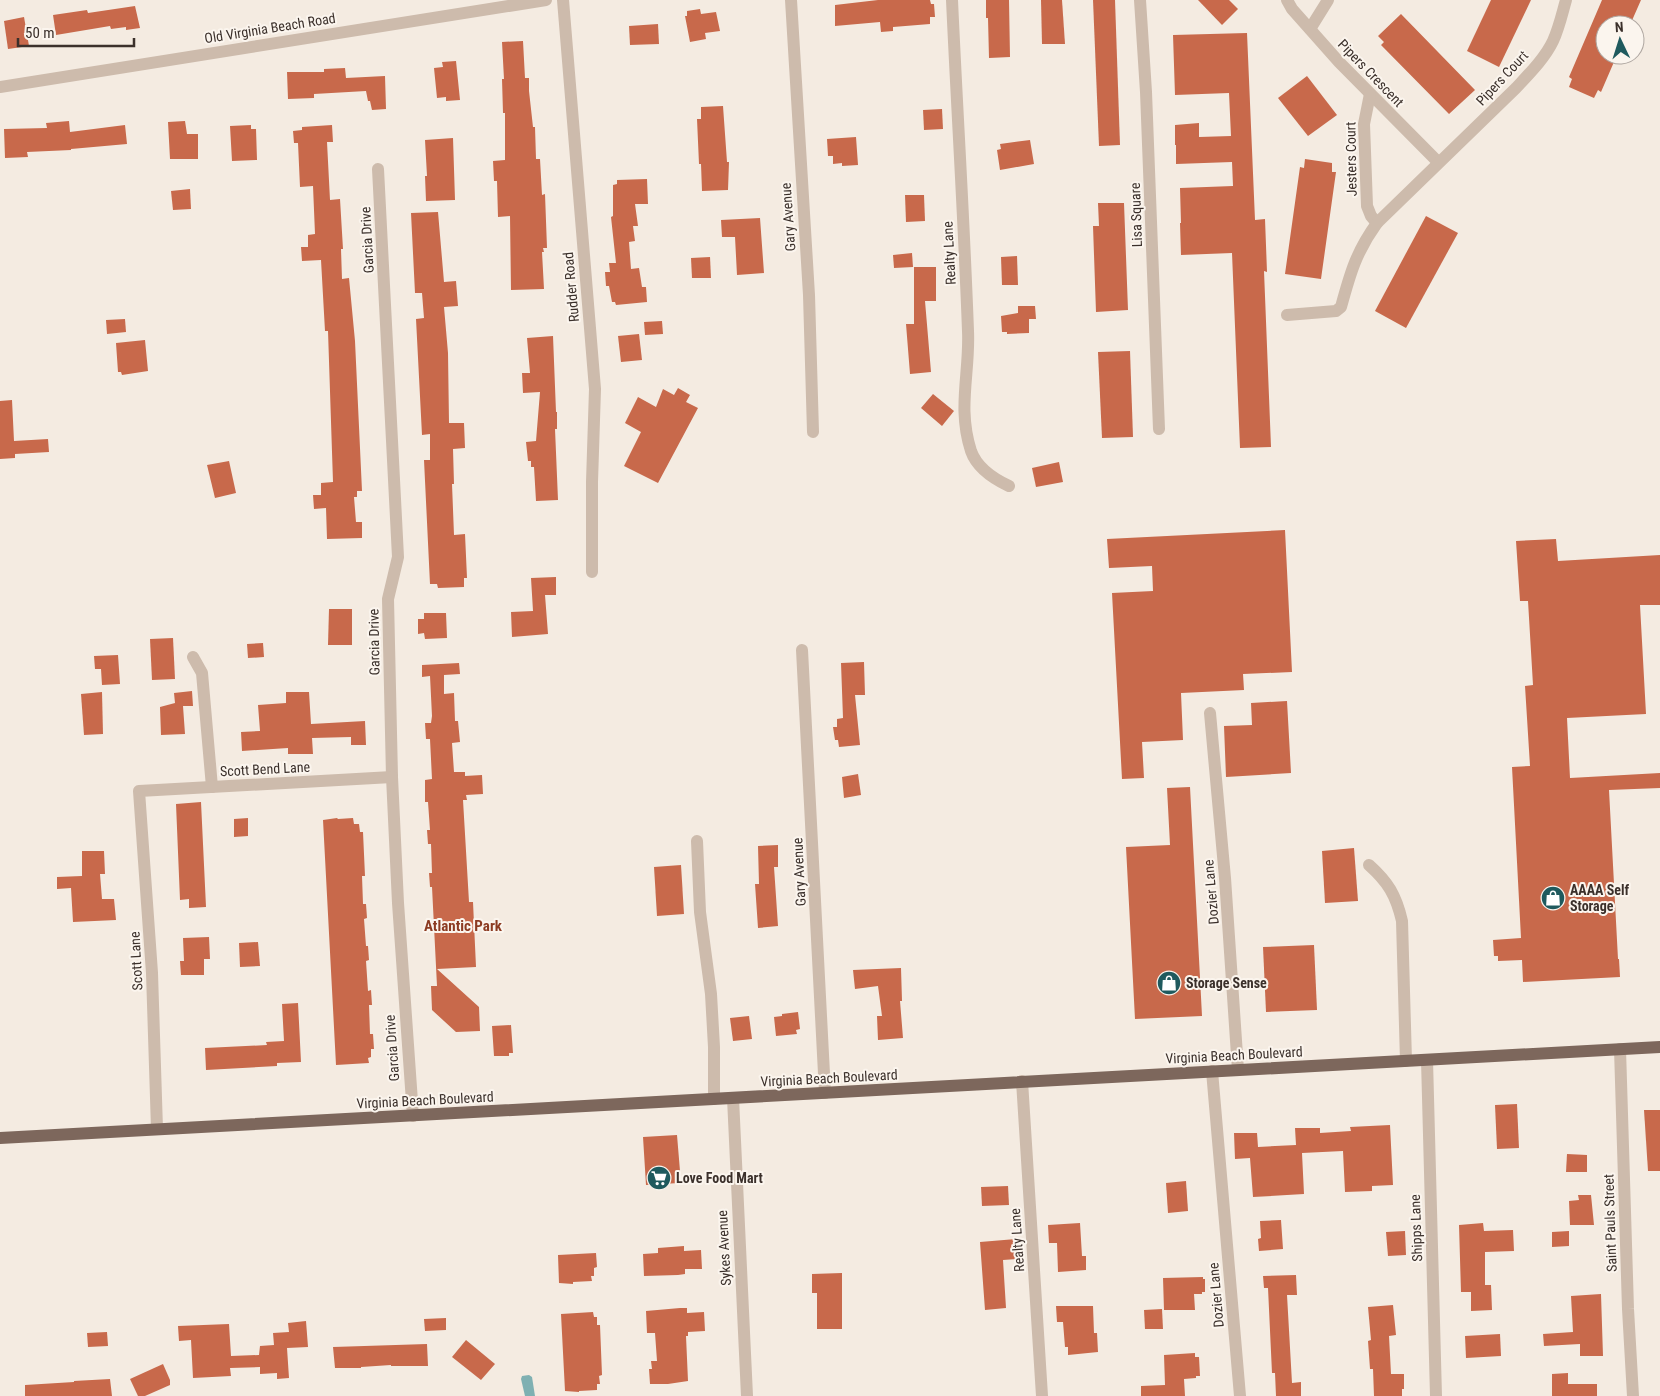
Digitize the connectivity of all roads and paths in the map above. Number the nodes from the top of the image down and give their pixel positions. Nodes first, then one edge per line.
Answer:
1 (546, 0) edge
2 (563, 0) edge
3 (790, 0) edge
4 (952, 0) edge
5 (1140, 0) edge
6 (1287, 0) edge
7 (1328, 0) edge
8 (1566, 0) edge
9 (1310, 29) junction
10 (0, 87) edge
11 (1370, 94) junction
12 (1438, 162) junction
13 (378, 169) dead end
14 (1376, 222) junction
15 (1287, 314) dead end
16 (1159, 429) dead end
17 (813, 432) dead end
18 (1009, 486) dead end
19 (592, 572) dead end
20 (802, 650) dead end
21 (193, 657) dead end
22 (1210, 713) dead end
23 (392, 776) junction
24 (212, 787) junction
25 (139, 791) joint
26 (697, 841) dead end
27 (1369, 865) dead end
28 (1660, 1047) edge
29 (1620, 1049) junction
30 (1426, 1060) junction
31 (1406, 1061) junction
32 (1238, 1070) junction
33 (1212, 1071) junction
34 (1022, 1081) junction
35 (825, 1093) junction
36 (733, 1098) junction
37 (714, 1099) junction
38 (413, 1116) junction
39 (157, 1130) junction
40 (0, 1138) edge
41 (747, 1396) edge
42 (1042, 1396) edge
43 (1240, 1396) edge
44 (1436, 1396) edge
45 (1633, 1396) edge

1 - 10 street, Old Virginia Beach Road
2 - 19 street, Rudder Road
3 - 17 street, Gary Avenue
4 - 18 street, Realty Lane
5 - 16 street, Lisa Square
6 - 9 street, Pipers Crescent
7 - 9 street
8 - 12 street, Pipers Court
9 - 11 street, Pipers Crescent
11 - 12 street, Pipers Crescent
11 - 14 street, Jesters Court
12 - 14 street
13 - 23 street, Garcia Drive
14 - 15 street
20 - 35 street, Gary Avenue
21 - 24 street
22 - 32 street, Dozier Lane
23 - 24 street, Scott Bend Lane
23 - 38 street, Garcia Drive
24 - 25 street, Scott Bend Lane
25 - 39 street, Scott Lane
26 - 37 street
27 - 31 street
28 - 29 main road, Virginia Beach Boulevard
29 - 30 main road, Virginia Beach Boulevard
29 - 45 street, Saint Pauls Street
30 - 31 main road, Virginia Beach Boulevard
30 - 44 street, Shipps Lane
31 - 32 main road, Virginia Beach Boulevard
32 - 33 main road, Virginia Beach Boulevard
33 - 34 main road, Virginia Beach Boulevard
33 - 43 street, Dozier Lane
34 - 35 main road, Virginia Beach Boulevard
34 - 42 street, Realty Lane
35 - 36 main road, Virginia Beach Boulevard
36 - 37 main road, Virginia Beach Boulevard
36 - 41 street, Sykes Avenue
37 - 38 main road, Virginia Beach Boulevard
38 - 39 main road, Virginia Beach Boulevard
39 - 40 main road, Virginia Beach Boulevard

